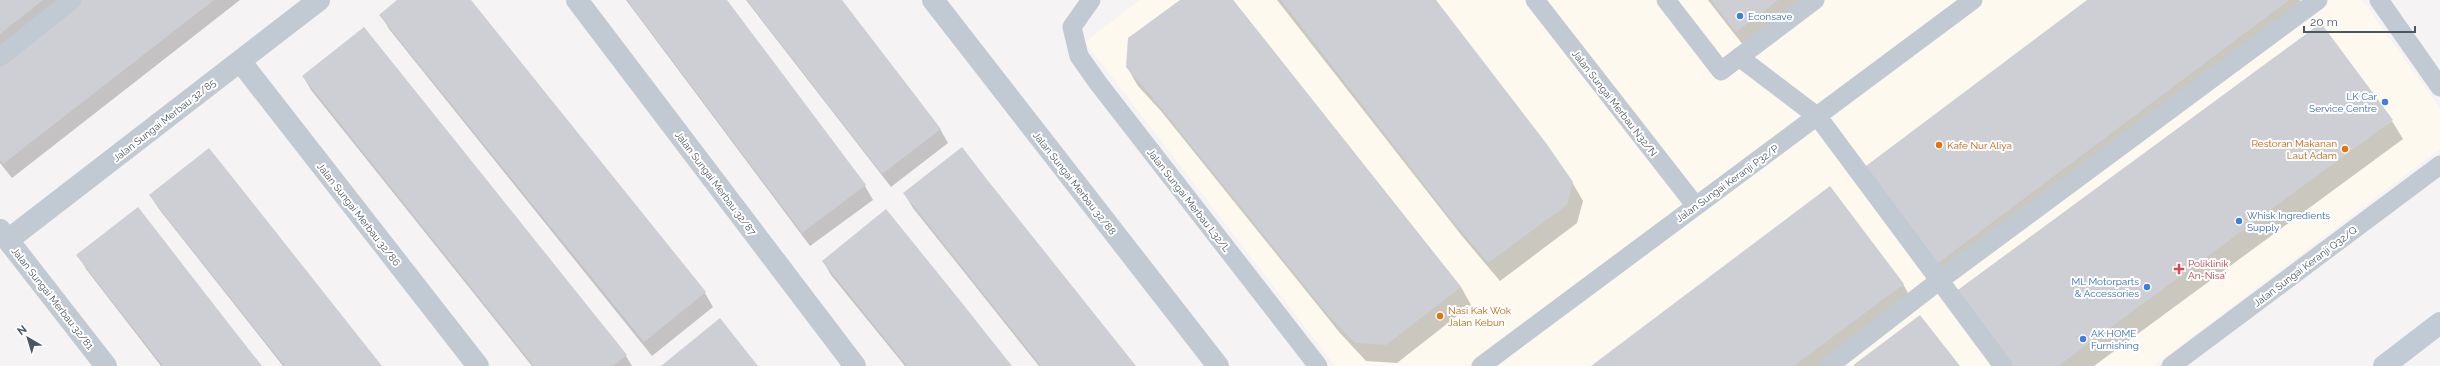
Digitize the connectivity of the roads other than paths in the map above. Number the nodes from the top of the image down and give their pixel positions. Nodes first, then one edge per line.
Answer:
1 (72, 0) edge
2 (318, 0) edge
3 (577, 0) edge
4 (933, 0) edge
5 (1091, 0) edge
6 (1535, 0) edge
7 (1666, 0) edge
8 (1814, 0) edge
9 (1973, 0) edge
10 (2318, 0) edge
11 (2379, 0) edge
12 (0, 56) edge
13 (1739, 57) junction
14 (240, 61) junction
15 (2440, 87) edge
16 (1818, 117) junction
17 (2440, 165) edge
18 (1695, 205) junction
19 (4, 235) edge
20 (1940, 280) junction
21 (2440, 323) edge
22 (106, 366) edge
23 (478, 366) edge
24 (855, 366) edge
25 (1218, 366) edge
26 (1318, 366) edge
27 (1481, 366) edge
28 (1829, 366) edge
29 (2003, 366) edge
30 (2171, 366) edge
31 (2384, 366) edge

1 - 12 lane
2 - 14 street, Jalan Sungai Merbau 32/85
3 - 24 street, Jalan Sungai Merbau 32/87
4 - 25 street, Jalan Sungai Merbau 32/88
5 - 26 lane, Jalan Sungai Merbau L32/L
6 - 18 lane, Jalan Sungai Merbau N32/N
7 - 13 lane
8 - 13 lane
9 - 16 lane, Jalan Sungai Keranji P32/P
10 - 20 lane
11 - 15 lane
13 - 16 lane
14 - 19 street, Jalan Sungai Merbau 32/85
14 - 23 street, Jalan Sungai Merbau 32/86
16 - 18 lane, Jalan Sungai Keranji P32/P
16 - 20 lane
17 - 30 lane, Jalan Sungai Keranji Q32/Q
18 - 27 lane, Jalan Sungai Keranji P32/P
19 - 22 street, Jalan Sungai Merbau 32/81
20 - 28 lane
20 - 29 lane
21 - 31 main road

